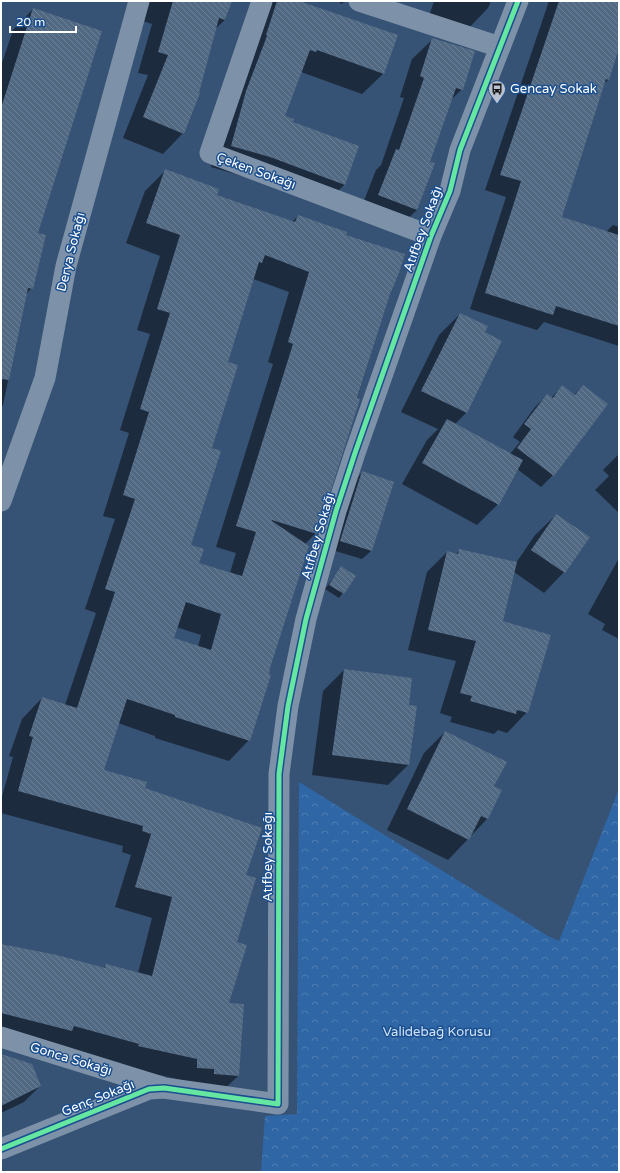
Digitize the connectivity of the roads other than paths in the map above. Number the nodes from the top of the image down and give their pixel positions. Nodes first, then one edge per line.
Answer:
1 (139, 1) edge
2 (262, 1) edge
3 (359, 1) edge
4 (518, 1) edge
5 (500, 47) junction
6 (431, 236) junction
7 (1, 501) edge
8 (1, 1037) edge
9 (164, 1088) junction
10 (278, 1104) joint
11 (1, 1149) edge

1 - 7 street, Derya Sokağı
2 - 6 street, Çeken Sokağı
3 - 5 street
4 - 5 street, Atıfbey Sokağı
5 - 6 street, Atıfbey Sokağı
6 - 10 street, Atıfbey Sokağı
8 - 9 street, Gonca Sokağı
9 - 10 street, Genç Sokağı
9 - 11 street, Genç Sokağı

